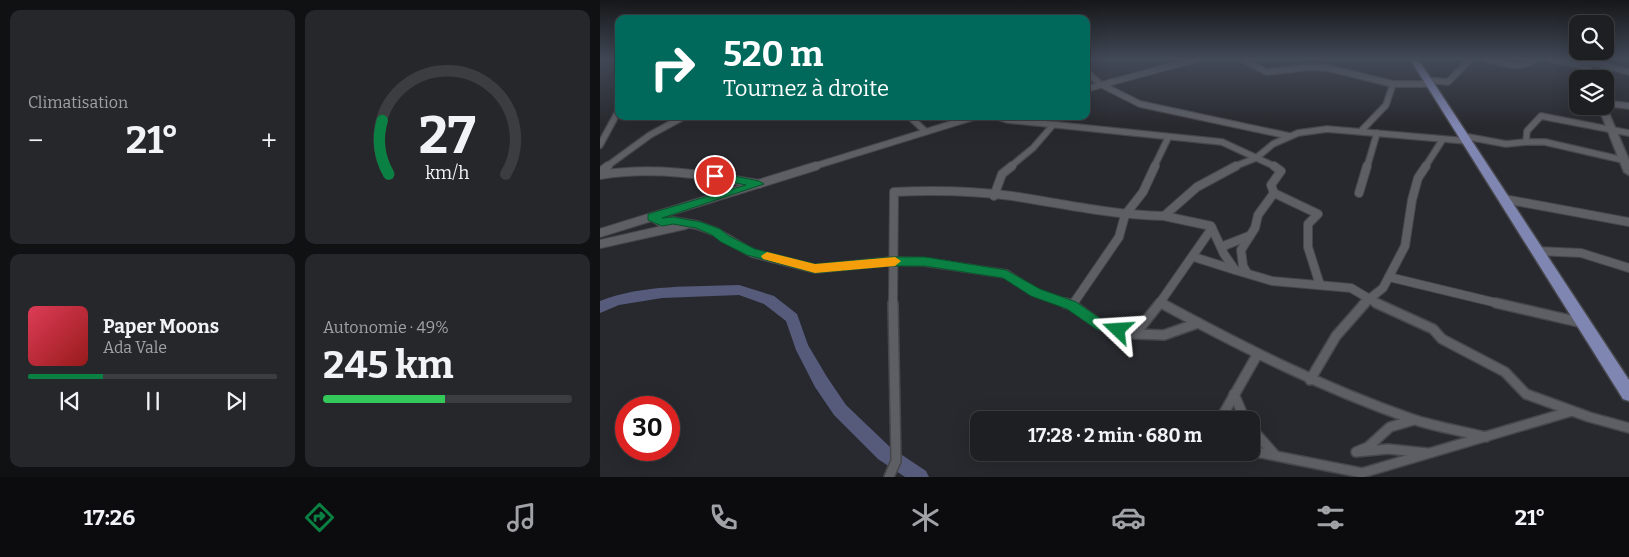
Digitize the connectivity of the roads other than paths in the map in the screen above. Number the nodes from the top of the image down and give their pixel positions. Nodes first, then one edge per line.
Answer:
1 (1097, 81) edge
2 (1107, 81) edge
3 (1377, 81) edge
4 (1449, 81) edge
5 (1428, 82) junction
6 (1100, 84) junction
7 (1393, 84) junction
8 (1090, 88) edge
9 (1614, 104) edge
10 (1629, 106) edge
11 (1605, 115) edge
12 (615, 117) edge
13 (678, 120) edge
14 (913, 120) edge
15 (963, 120) edge
16 (1008, 120) edge
17 (1053, 125) junction
18 (1362, 130) junction
19 (1611, 130) junction
20 (925, 131) junction
21 (1377, 133) junction
22 (1629, 133) edge
23 (1288, 136) junction
24 (1168, 138) junction
25 (1443, 139) junction
26 (1465, 139) junction
27 (1526, 142) junction
28 (600, 145) edge
29 (1256, 158) junction
30 (1627, 165) edge
31 (600, 173) edge
32 (759, 184) junction
33 (1274, 193) junction
34 (1359, 193) dead end
35 (994, 196) junction
36 (1504, 199) junction
37 (1125, 215) junction
38 (1164, 216) junction
39 (652, 217) junction
40 (1629, 222) edge
41 (689, 225) junction
42 (1212, 228) junction
43 (600, 233) edge
44 (1250, 235) junction
45 (600, 244) edge
46 (1221, 246) junction
47 (1537, 251) junction
48 (1194, 257) junction
49 (892, 261) junction
50 (1629, 268) edge
51 (1235, 270) junction
52 (1247, 273) junction
53 (1389, 277) junction
54 (1320, 286) junction
55 (1370, 298) junction
56 (1160, 302) junction
57 (1072, 305) junction
58 (1198, 323) junction
59 (1583, 323) junction
60 (1135, 334) junction
61 (1257, 355) junction
62 (1310, 380) junction
63 (1234, 394) junction
64 (1629, 394) edge
65 (1223, 411) edge
66 (1241, 411) edge
67 (1572, 411) junction
68 (1414, 420) junction
69 (1629, 428) edge
70 (1486, 437) junction
71 (1260, 438) edge
72 (1260, 452) edge
73 (1431, 454) junction
74 (1275, 455) junction
75 (1367, 475) edge
76 (889, 477) edge

1 - 6 street
2 - 6 street
3 - 7 street
4 - 5 street
5 - 7 street
5 - 26 main road
6 - 8 street
6 - 23 street
7 - 18 street
9 - 10 street
11 - 19 street
12 - 28 street
13 - 31 street
14 - 20 street
15 - 20 street
16 - 17 street
17 - 24 street
17 - 35 street
18 - 21 street
18 - 23 street
19 - 22 street
19 - 27 street
19 - 30 street
20 - 32 street
21 - 25 street
21 - 34 street
23 - 29 street
24 - 29 street
24 - 37 street
25 - 26 street
25 - 53 street
26 - 27 street
26 - 36 main road
27 - 30 street
29 - 33 street
29 - 38 street
31 - 32 street
32 - 39 street
33 - 44 street
33 - 54 street
35 - 37 street
35 - 49 street
36 - 40 street
36 - 47 main road
37 - 38 street
37 - 57 street
38 - 42 street
39 - 41 street
39 - 43 street
41 - 45 street
41 - 49 street
42 - 46 street
42 - 48 street
44 - 46 street
44 - 52 street
46 - 51 street
47 - 50 street
47 - 59 main road
48 - 51 street
48 - 56 street
49 - 57 street
49 - 76 street
51 - 52 street
52 - 54 street
53 - 55 street
53 - 59 street
54 - 55 street
55 - 62 street
55 - 67 street
56 - 58 street
56 - 60 street
57 - 60 street
58 - 60 street
58 - 61 street
59 - 64 main road
61 - 62 street
61 - 63 street
62 - 68 street
63 - 65 street
63 - 66 street
67 - 69 street
67 - 70 street
68 - 70 street
68 - 73 street
70 - 73 street
71 - 74 street
72 - 74 street
73 - 75 street
74 - 75 street

